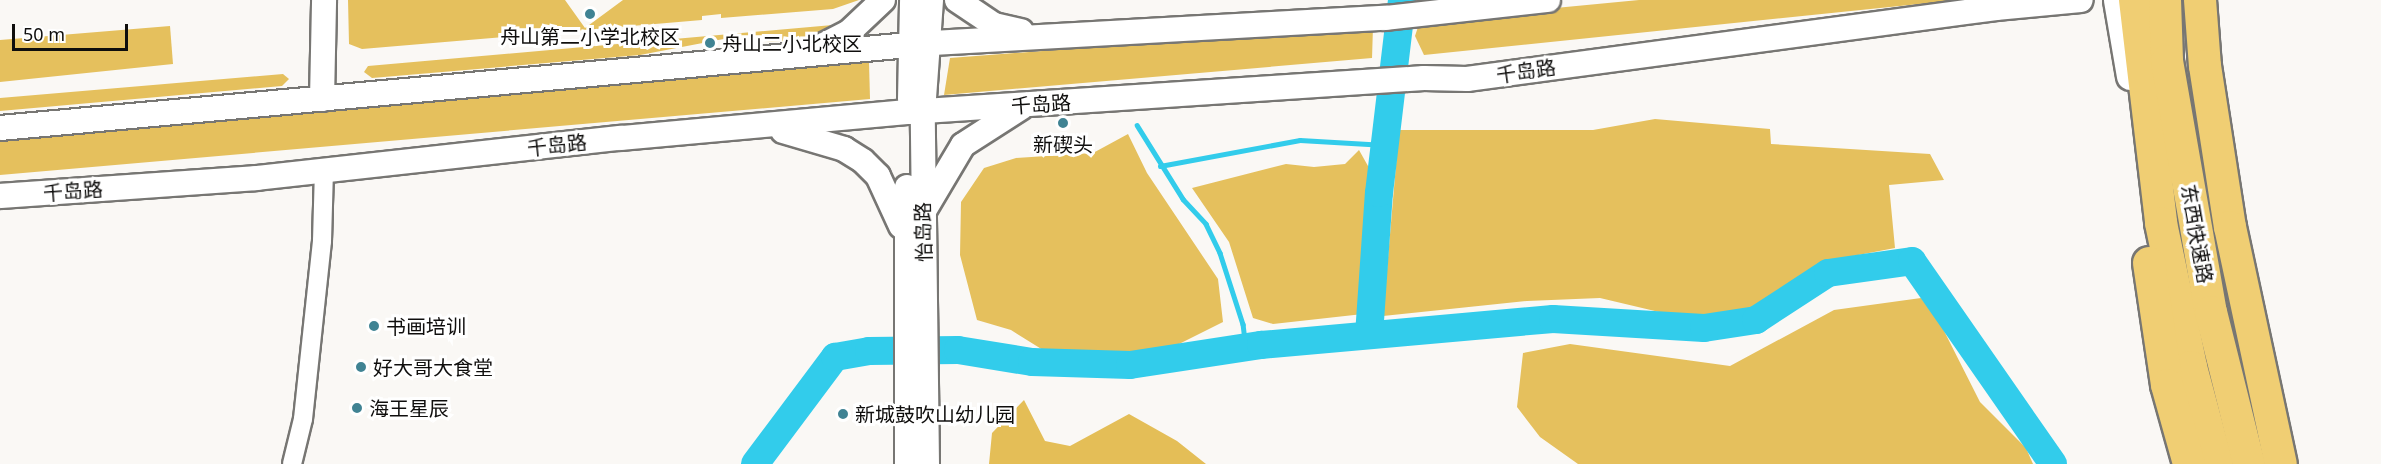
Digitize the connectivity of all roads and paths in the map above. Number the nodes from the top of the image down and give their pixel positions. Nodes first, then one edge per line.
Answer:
1 (324, 0) edge
2 (883, 0) edge
3 (912, 0) edge
4 (931, 0) edge
5 (957, 0) edge
6 (1539, 0) edge
7 (2081, 0) edge
8 (2117, 0) edge
9 (2135, 0) edge
10 (2165, 0) edge
11 (2200, 0) edge
12 (1046, 36) junction
13 (921, 44) junction
14 (805, 54) junction
15 (322, 99) junction
16 (1024, 105) junction
17 (916, 112) junction
18 (0, 128) edge
19 (763, 128) junction
20 (324, 170) junction
21 (0, 196) edge
22 (922, 217) junction
23 (905, 245) junction
24 (915, 309) junction
25 (916, 383) junction
26 (292, 464) edge
27 (907, 464) edge
28 (927, 464) edge
29 (2189, 464) edge
30 (2205, 464) edge
31 (2217, 464) edge
32 (2249, 464) edge
33 (2281, 464) edge

1 - 15 street
2 - 14 street
3 - 13 street
4 - 13 street
5 - 12 street
6 - 12 street
7 - 16 street, 千岛路
8 - 29 highway
8 - 30 main road
9 - 31 highway, 东西快速路
10 - 32 highway, 东西快速路
11 - 33 highway
12 - 13 street
13 - 14 street
13 - 17 street
14 - 15 street
15 - 18 street
16 - 17 street, 千岛路
16 - 22 street
17 - 19 street, 千岛路
17 - 22 street, 怡岛路
17 - 23 street
19 - 20 street, 千岛路
19 - 23 street
20 - 21 street, 千岛路
20 - 26 street
22 - 24 street, 怡岛路
23 - 24 street
24 - 25 street
25 - 27 street
25 - 28 street

